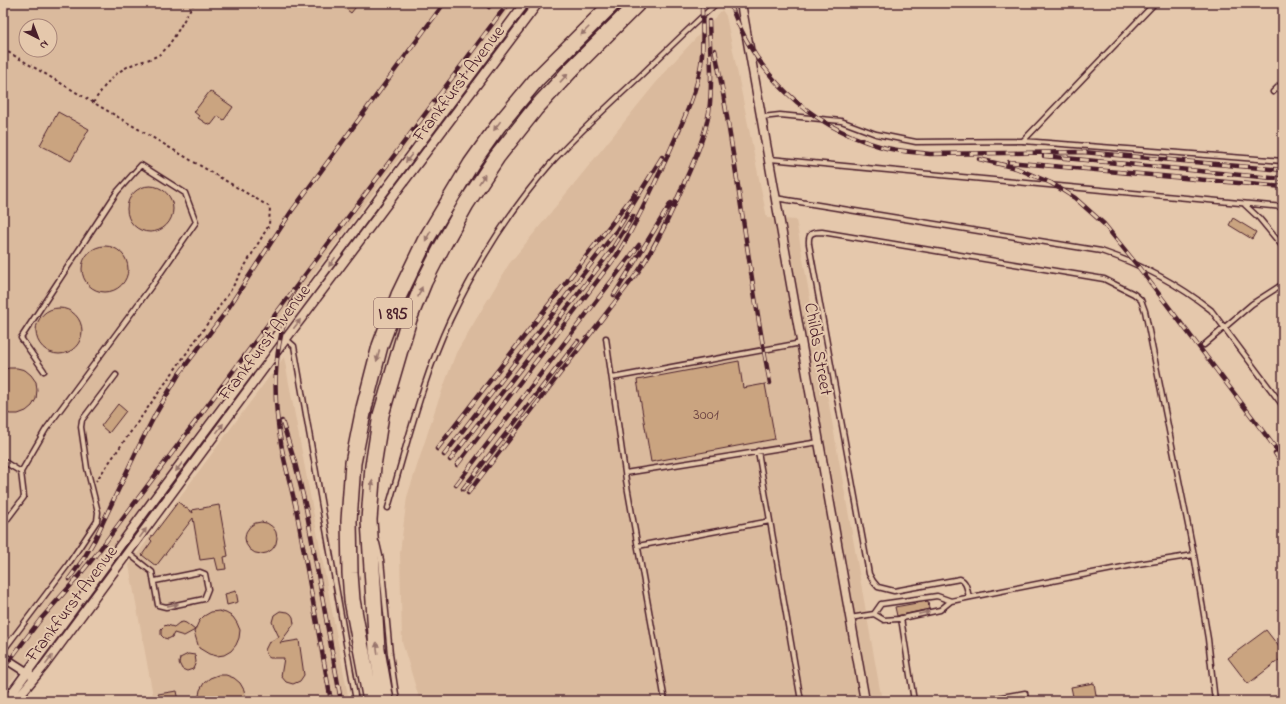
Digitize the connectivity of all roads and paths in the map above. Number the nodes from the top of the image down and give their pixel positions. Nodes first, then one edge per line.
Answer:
1 (194, 3) edge
2 (525, 3) edge
3 (538, 3) edge
4 (613, 3) edge
5 (638, 3) edge
6 (717, 3) edge
7 (741, 3) edge
8 (1155, 3) edge
9 (3, 49) edge
10 (1283, 82) edge
11 (1273, 92) dead end
12 (92, 103) junction
13 (762, 117) junction
14 (1023, 141) junction
15 (770, 159) junction
16 (1283, 161) edge
17 (775, 198) junction
18 (1243, 203) junction
19 (1283, 207) edge
20 (1283, 247) edge
21 (1283, 284) edge
22 (1224, 327) junction
23 (279, 333) junction
24 (286, 338) junction
25 (606, 338) dead end
26 (801, 343) junction
27 (1204, 346) dead end
28 (44, 371) dead end
29 (116, 376) dead end
30 (612, 378) junction
31 (1283, 406) edge
32 (819, 442) junction
33 (758, 451) junction
34 (3, 461) edge
35 (21, 472) junction
36 (625, 473) junction
37 (92, 487) junction
38 (370, 505) junction
39 (388, 508) dead end
40 (770, 521) junction
41 (3, 525) edge
42 (375, 529) dead end
43 (376, 537) dead end
44 (638, 546) junction
45 (128, 553) junction
46 (1194, 555) junction
47 (155, 581) junction
48 (969, 597) junction
49 (951, 601) junction
50 (874, 614) junction
51 (850, 618) junction
52 (901, 618) junction
53 (3, 651) edge
54 (3, 657) edge
55 (26, 672) junction
56 (35, 678) junction
57 (389, 685) junction
58 (364, 694) edge
59 (6, 701) edge
60 (15, 701) edge
61 (356, 701) edge
62 (386, 701) edge
63 (397, 701) edge
64 (665, 701) edge
65 (801, 701) edge
66 (865, 701) edge
67 (914, 701) edge
68 (979, 701) edge
69 (1026, 701) edge
70 (1215, 701) edge

1 - 12 path
2 -> 23 street, Frankfurst Avenue
24 -> 3 street, Frankfurst Avenue
4 -> 58 highway, I 895
38 -> 5 highway, I 895
6 - 39 lane
7 - 13 street, Childs Street
8 - 14 lane
9 - 12 path
10 - 11 lane
12 - 37 path
13 - 14 lane
13 - 15 street, Childs Street
14 - 16 lane
15 - 17 street, Childs Street
15 - 18 lane
17 - 22 lane
17 - 26 street, Childs Street
18 - 19 lane
18 - 20 lane
21 - 22 lane
22 - 27 lane
22 - 31 lane
23 - 24 lane
23 -> 55 street, Frankfurst Avenue
45 -> 24 street, Frankfurst Avenue
24 - 58 lane
25 - 30 lane
26 - 30 lane
26 - 32 street, Childs Street
28 - 35 lane
29 - 37 lane
30 - 36 lane
32 - 33 lane
32 - 51 street, Childs Street
33 - 36 lane
33 - 40 lane
34 - 35 lane
35 - 41 lane
36 - 44 lane
37 - 53 lane
38 - 42 lane
57 -> 38 highway, I 895
40 - 44 lane
40 - 65 lane
43 - 57 lane
44 - 64 lane
45 - 47 lane
56 -> 45 street, Frankfurst Avenue
46 - 48 lane
46 - 48 lane
46 - 70 lane
47 -> 47 lane
48 - 49 lane
49 - 50 lane
52 -> 49 lane
50 - 51 lane
50 - 52 lane
51 - 66 street, Childs Street
52 - 67 lane
54 - 55 street
55 - 56 street
55 - 59 street, Frankfurst Avenue
56 - 60 street, Frankfurst Avenue
57 - 58 lane
57 - 62 highway, I 895
57 - 63 lane
58 - 61 lane
68 - 69 lane

